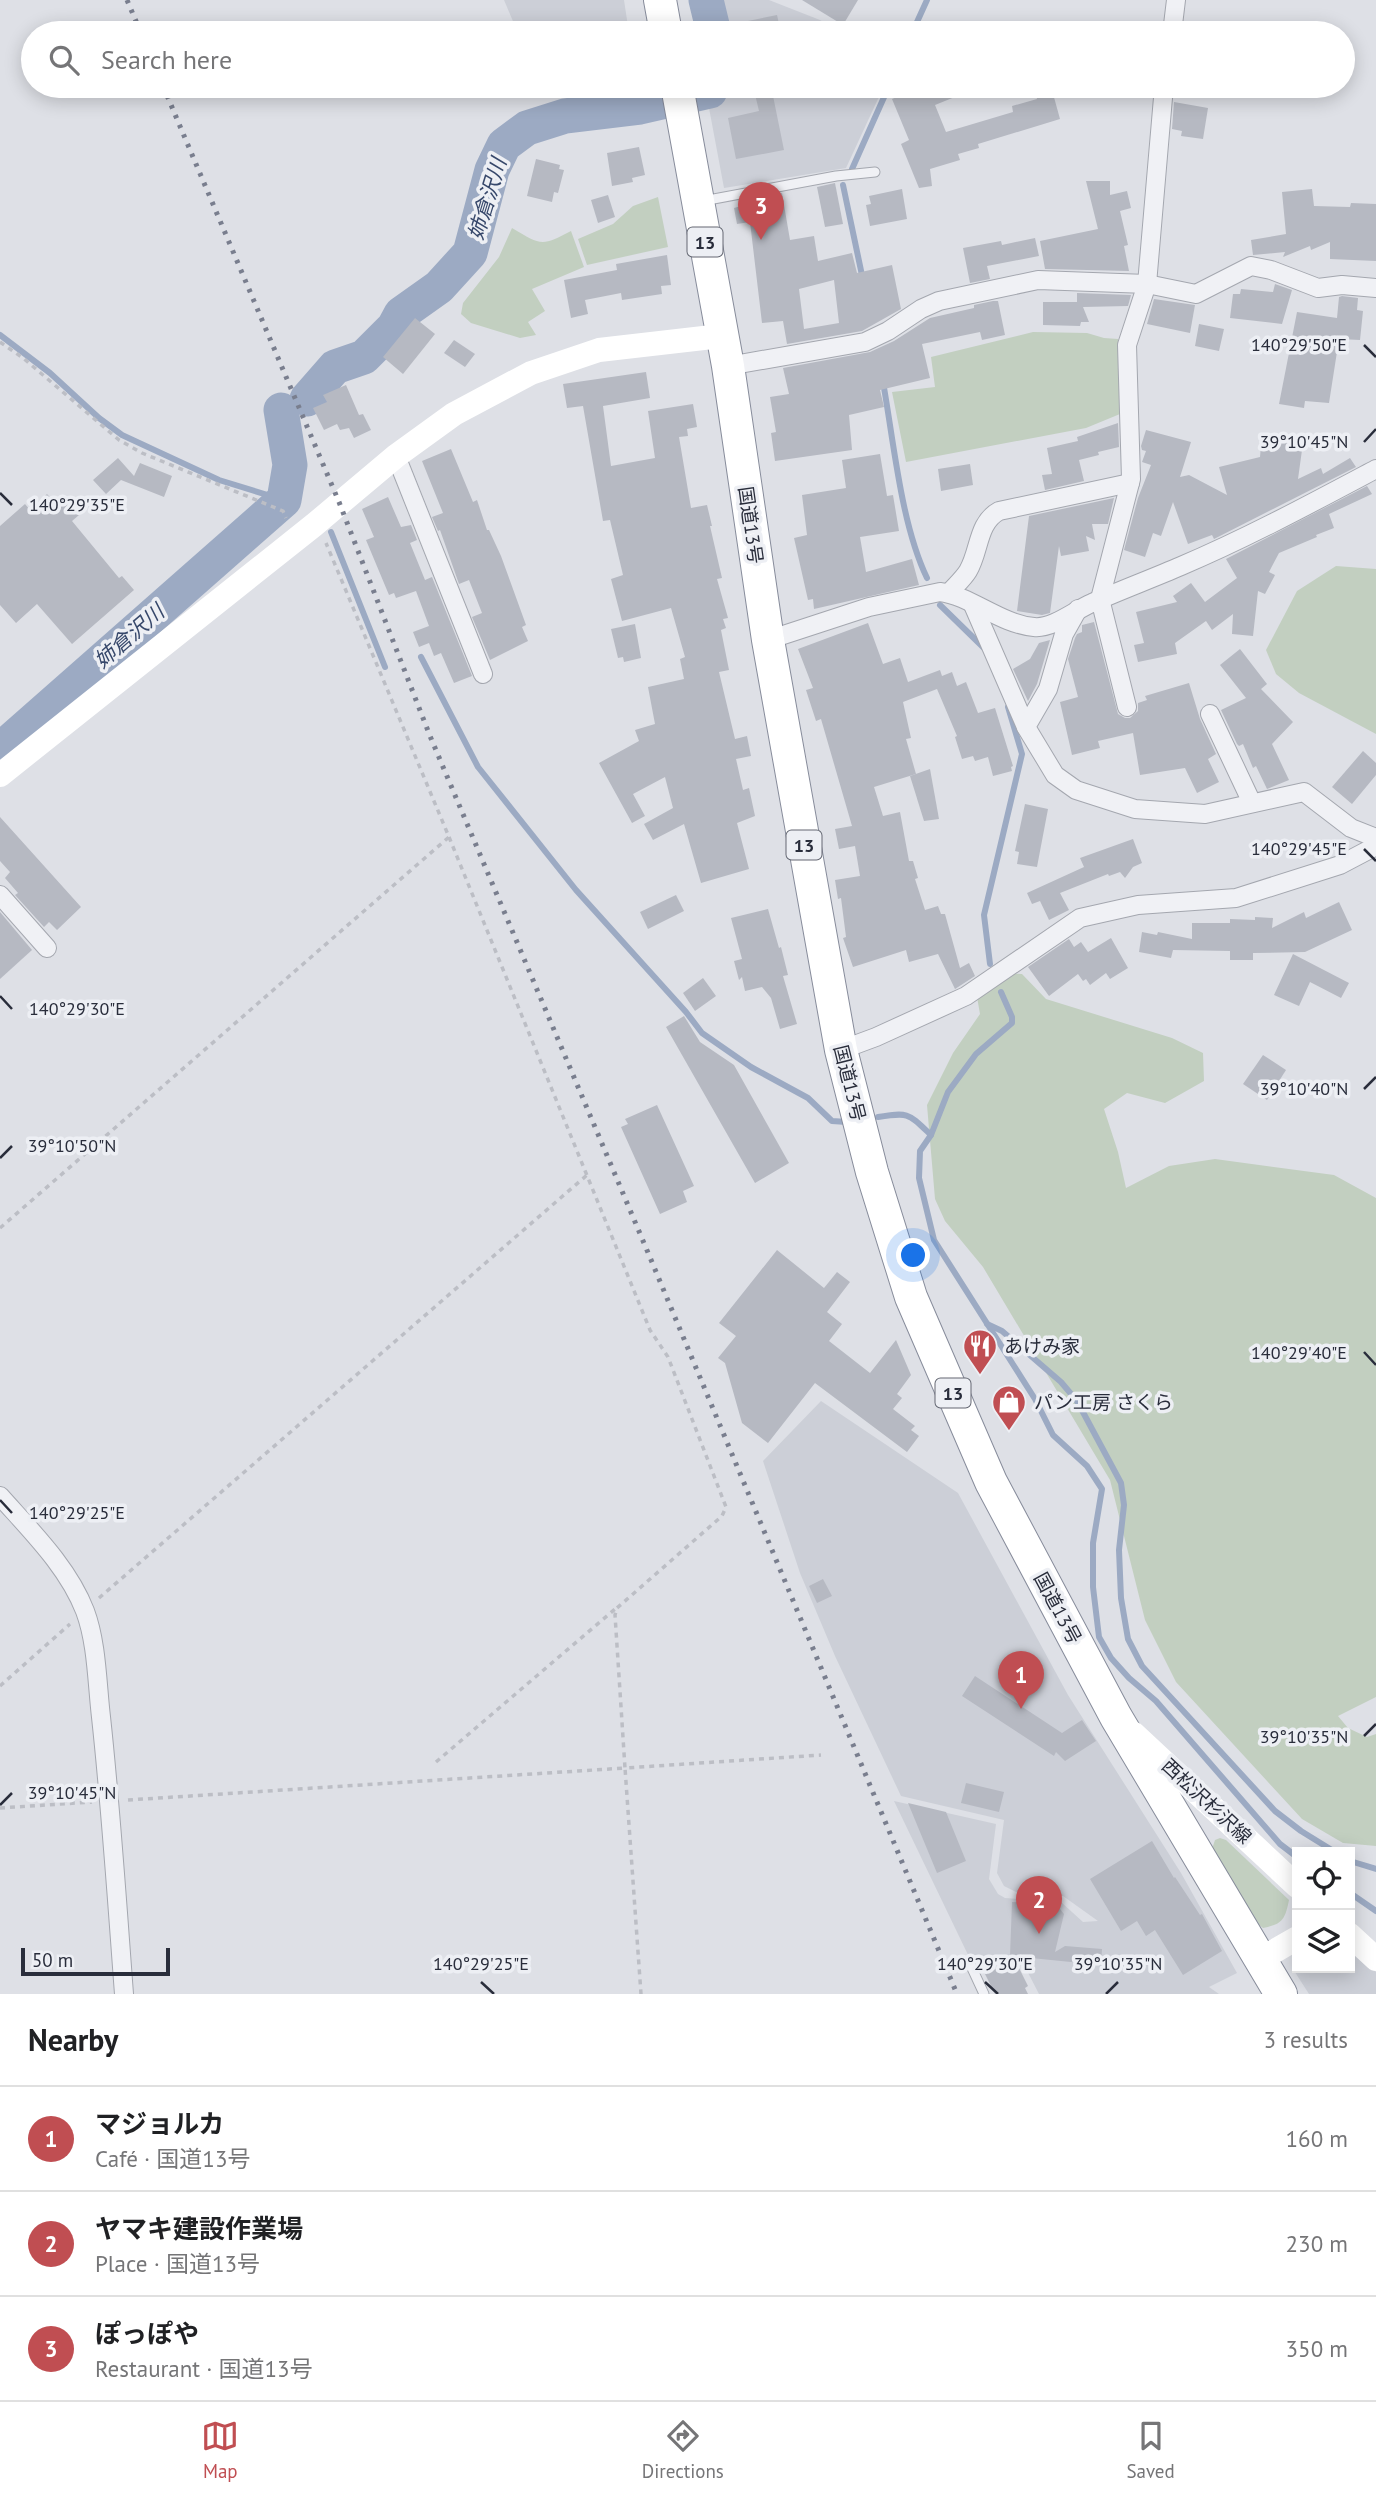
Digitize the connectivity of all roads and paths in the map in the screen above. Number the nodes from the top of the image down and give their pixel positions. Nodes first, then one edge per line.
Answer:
1 (660, 0) edge
2 (1176, 0) edge
3 (664, 21) edge
4 (1173, 21) edge
5 (679, 98) edge
6 (1163, 98) edge
7 (875, 172) dead end
8 (698, 202) junction
9 (1147, 284) junction
10 (1376, 288) edge
11 (0, 342) edge
12 (725, 351) junction
13 (396, 456) junction
14 (1376, 469) edge
15 (1130, 483) junction
16 (283, 510) dead end
17 (314, 525) junction
18 (949, 593) junction
19 (1100, 599) junction
20 (973, 605) junction
21 (1078, 608) junction
22 (768, 640) junction
23 (483, 674) dead end
24 (1126, 707) dead end
25 (1210, 714) dead end
26 (1026, 727) junction
27 (0, 775) edge
28 (1252, 803) junction
29 (449, 838) junction
30 (1376, 838) edge
31 (1376, 846) edge
32 (0, 895) edge
33 (47, 948) dead end
34 (841, 1050) junction
35 (587, 1175) junction
36 (0, 1228) edge
37 (0, 1496) edge
38 (617, 1608) junction
39 (85, 1611) junction
40 (0, 1686) edge
41 (1116, 1717) junction
42 (821, 1755) dead end
43 (436, 1762) dead end
44 (625, 1768) junction
45 (110, 1801) junction
46 (0, 1808) edge
47 (1292, 1881) edge
48 (1355, 1940) edge
49 (1292, 1941) edge
50 (1261, 1959) junction
51 (1376, 1959) edge
52 (971, 1966) dead end
53 (124, 1994) edge
54 (641, 1994) edge
55 (984, 1994) edge
56 (1281, 1994) edge

1 - 3 highway
2 - 4 street
5 - 8 highway, 国道13号 / 13
6 - 9 street
7 - 8 lane
8 - 12 highway, 国道13号 / 13
9 - 10 street
9 - 12 street
9 - 15 street
11 - 16 path
12 - 13 street
12 - 22 highway, 国道13号 / 13
13 - 17 street
13 - 23 street
14 - 19 street
15 - 18 street
15 - 19 street
17 - 27 street
17 - 29 path
18 - 20 street
18 - 22 street
19 - 21 street
19 - 24 street
20 - 21 street
20 - 26 street
21 - 26 street
22 - 34 highway, 国道13号 / 13
25 - 28 street
26 - 28 street
28 - 30 street
29 - 35 path
29 - 36 path
31 - 34 street
32 - 33 street
34 - 41 highway, 国道13号 / 13
35 - 38 path
35 - 39 path
37 - 39 street
38 - 43 path
38 - 44 path
39 - 40 path
39 - 45 street
41 - 47 street, 西松沢杉沢線
41 - 50 highway, 国道13号 / 13
42 - 44 path
44 - 45 path
44 - 54 path
45 - 46 path
45 - 53 street
48 - 51 street
49 - 50 street
50 - 56 highway, 国道13号 / 13
52 - 55 lane

